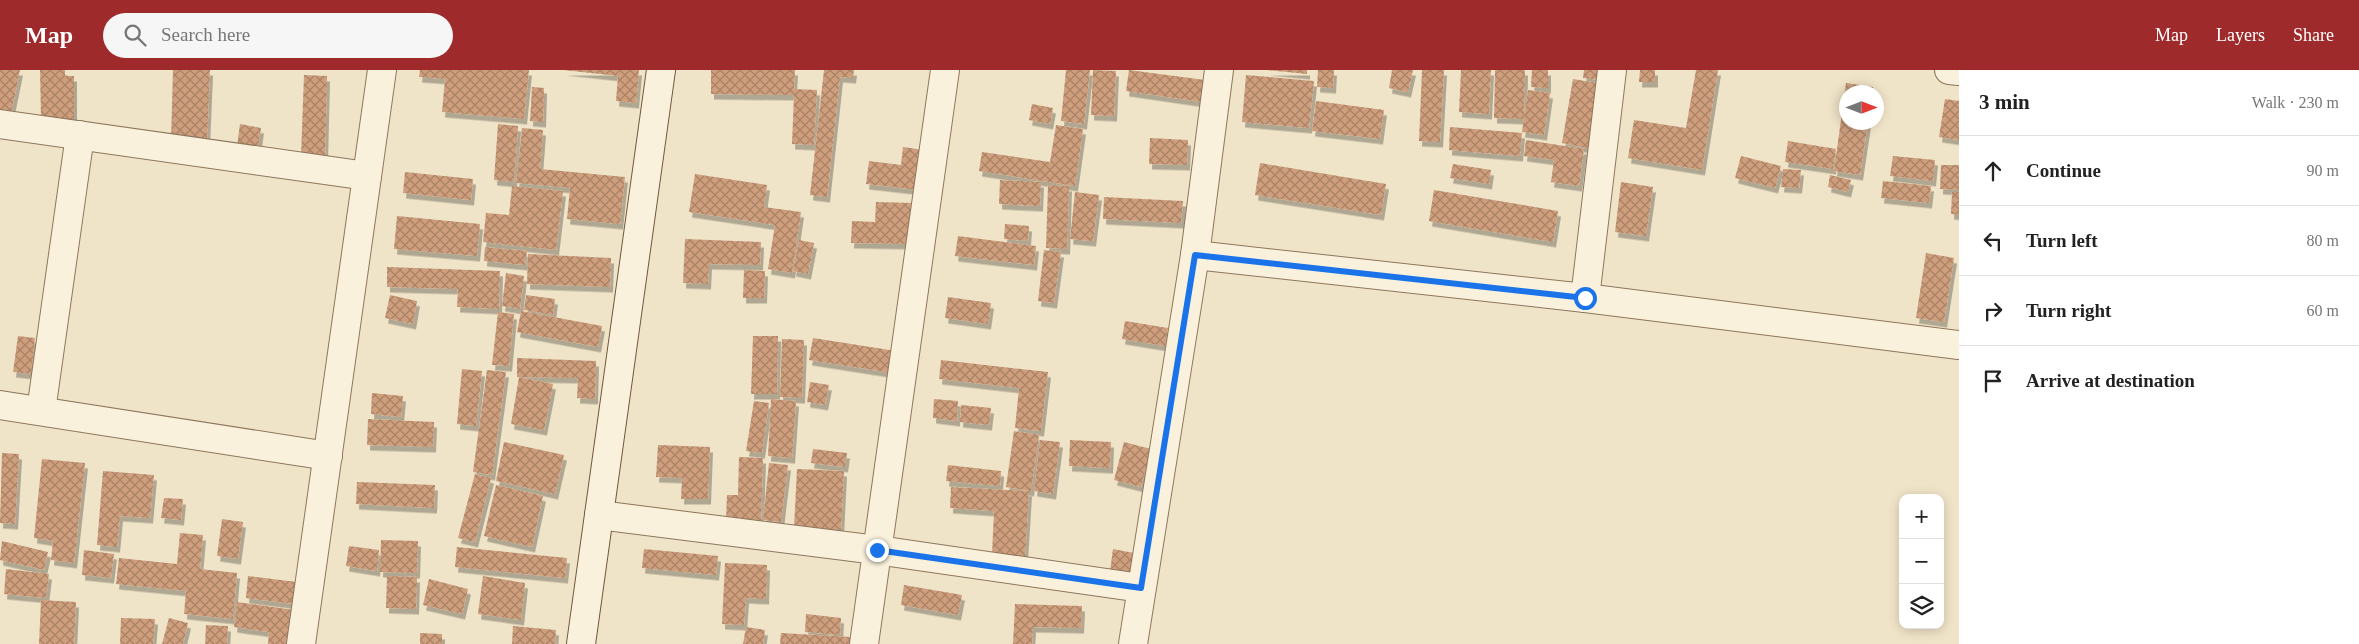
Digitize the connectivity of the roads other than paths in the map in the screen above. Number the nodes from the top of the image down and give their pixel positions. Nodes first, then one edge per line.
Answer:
1 (382, 70) edge
2 (660, 70) edge
3 (945, 70) edge
4 (1218, 70) edge
5 (1612, 70) edge
6 (1949, 70) edge
7 (1959, 71) edge
8 (0, 124) edge
9 (80, 135) junction
10 (367, 176) junction
11 (1195, 255) junction
12 (1585, 298) junction
13 (1959, 345) edge
14 (0, 405) edge
15 (41, 411) junction
16 (328, 456) junction
17 (599, 515) junction
18 (877, 550) junction
19 (1141, 588) junction
20 (301, 644) edge
21 (581, 644) edge
22 (864, 644) edge
23 (1132, 644) edge

1 - 10 street
2 - 17 street
3 - 18 street
4 - 11 street
5 - 12 street
6 - 7 street
8 - 9 street
9 - 10 street
9 - 15 street
10 - 16 street
11 - 12 street
11 - 19 street
12 - 13 street
14 - 15 street
15 - 16 street
16 - 20 street
17 - 18 street
17 - 21 street
18 - 19 street
18 - 22 street
19 - 23 street

